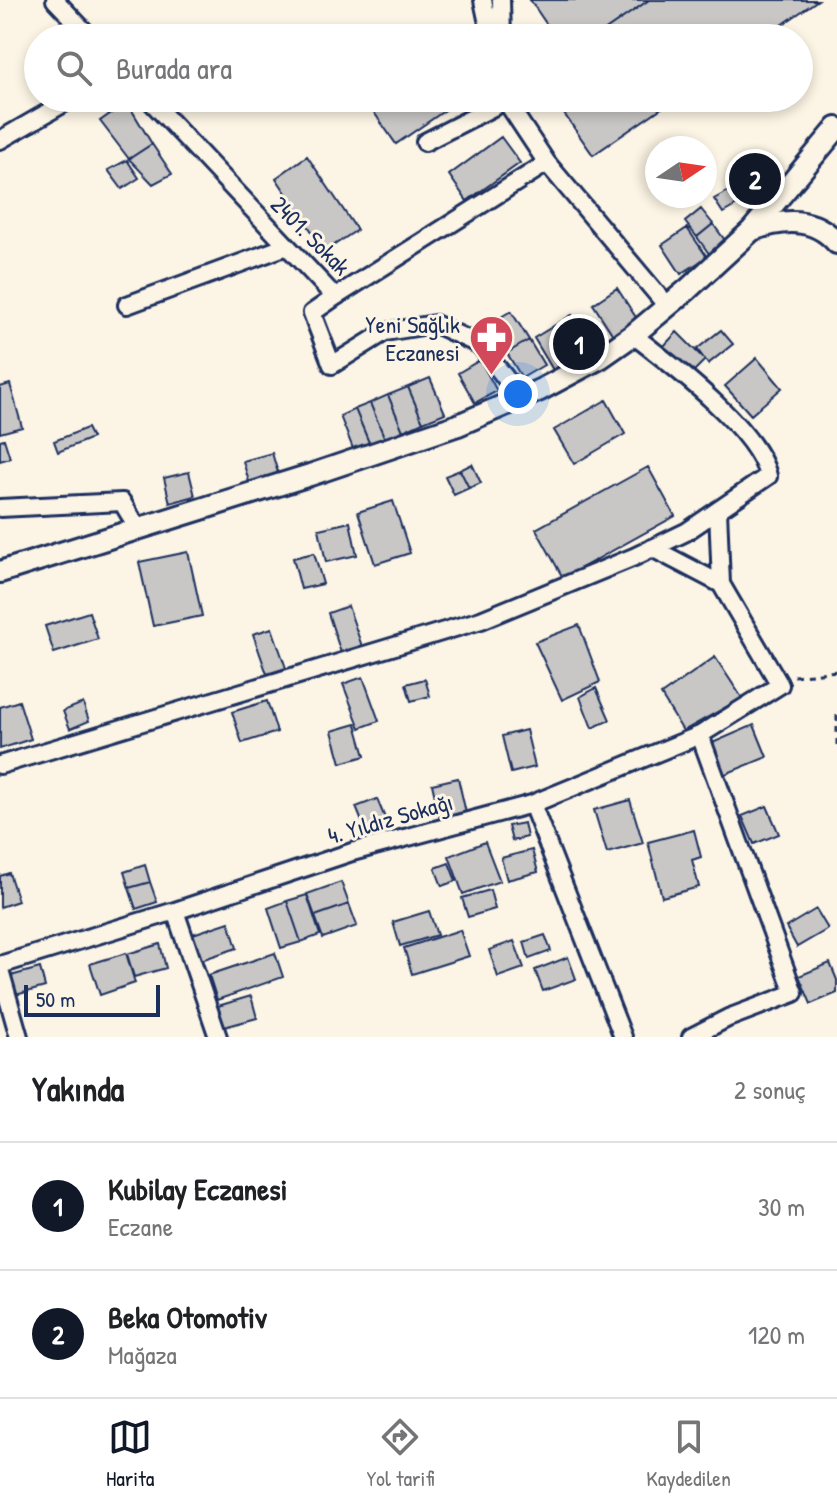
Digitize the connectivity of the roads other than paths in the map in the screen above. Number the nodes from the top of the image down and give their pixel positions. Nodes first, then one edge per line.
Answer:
1 (55, 0) edge
2 (483, 0) edge
3 (501, 0) edge
4 (78, 24) edge
5 (488, 24) edge
6 (502, 24) edge
7 (49, 112) edge
8 (161, 112) edge
9 (482, 112) edge
10 (513, 112) edge
11 (837, 128) edge
12 (0, 140) edge
13 (425, 142) dead end
14 (547, 163) junction
15 (752, 230) junction
16 (837, 243) edge
17 (287, 246) junction
18 (335, 297) junction
19 (127, 305) dead end
20 (667, 306) junction
21 (633, 335) junction
22 (521, 398) junction
23 (0, 508) edge
24 (718, 510) junction
25 (138, 529) junction
26 (652, 548) junction
27 (0, 572) edge
28 (721, 584) junction
29 (700, 735) junction
30 (0, 765) edge
31 (532, 804) junction
32 (175, 911) junction
33 (0, 968) edge
34 (19, 1037) edge
35 (218, 1037) edge
36 (623, 1037) edge
37 (691, 1037) edge

1 - 4 street
2 - 5 street
3 - 6 street
7 - 12 street
8 - 17 street, 2401. Sokak
9 - 13 street
10 - 14 street
11 - 15 street
14 - 18 street, 2401. Sokak
14 - 20 street
15 - 16 street
15 - 20 street
17 - 18 street, 2401. Sokak
17 - 19 street
18 - 22 street
20 - 21 street
21 - 22 street
21 - 24 street
22 - 25 street
23 - 25 street
24 - 26 street
24 - 28 street
25 - 27 street
26 - 28 street
26 - 30 street
28 - 29 street, 4. Yıldız Sokağı
29 - 31 street, 4. Yıldız Sokağı
29 - 37 street
31 - 32 street, 4. Yıldız Sokağı
31 - 36 street
32 - 33 street, 4. Yıldız Sokağı
32 - 35 street
33 - 34 street

